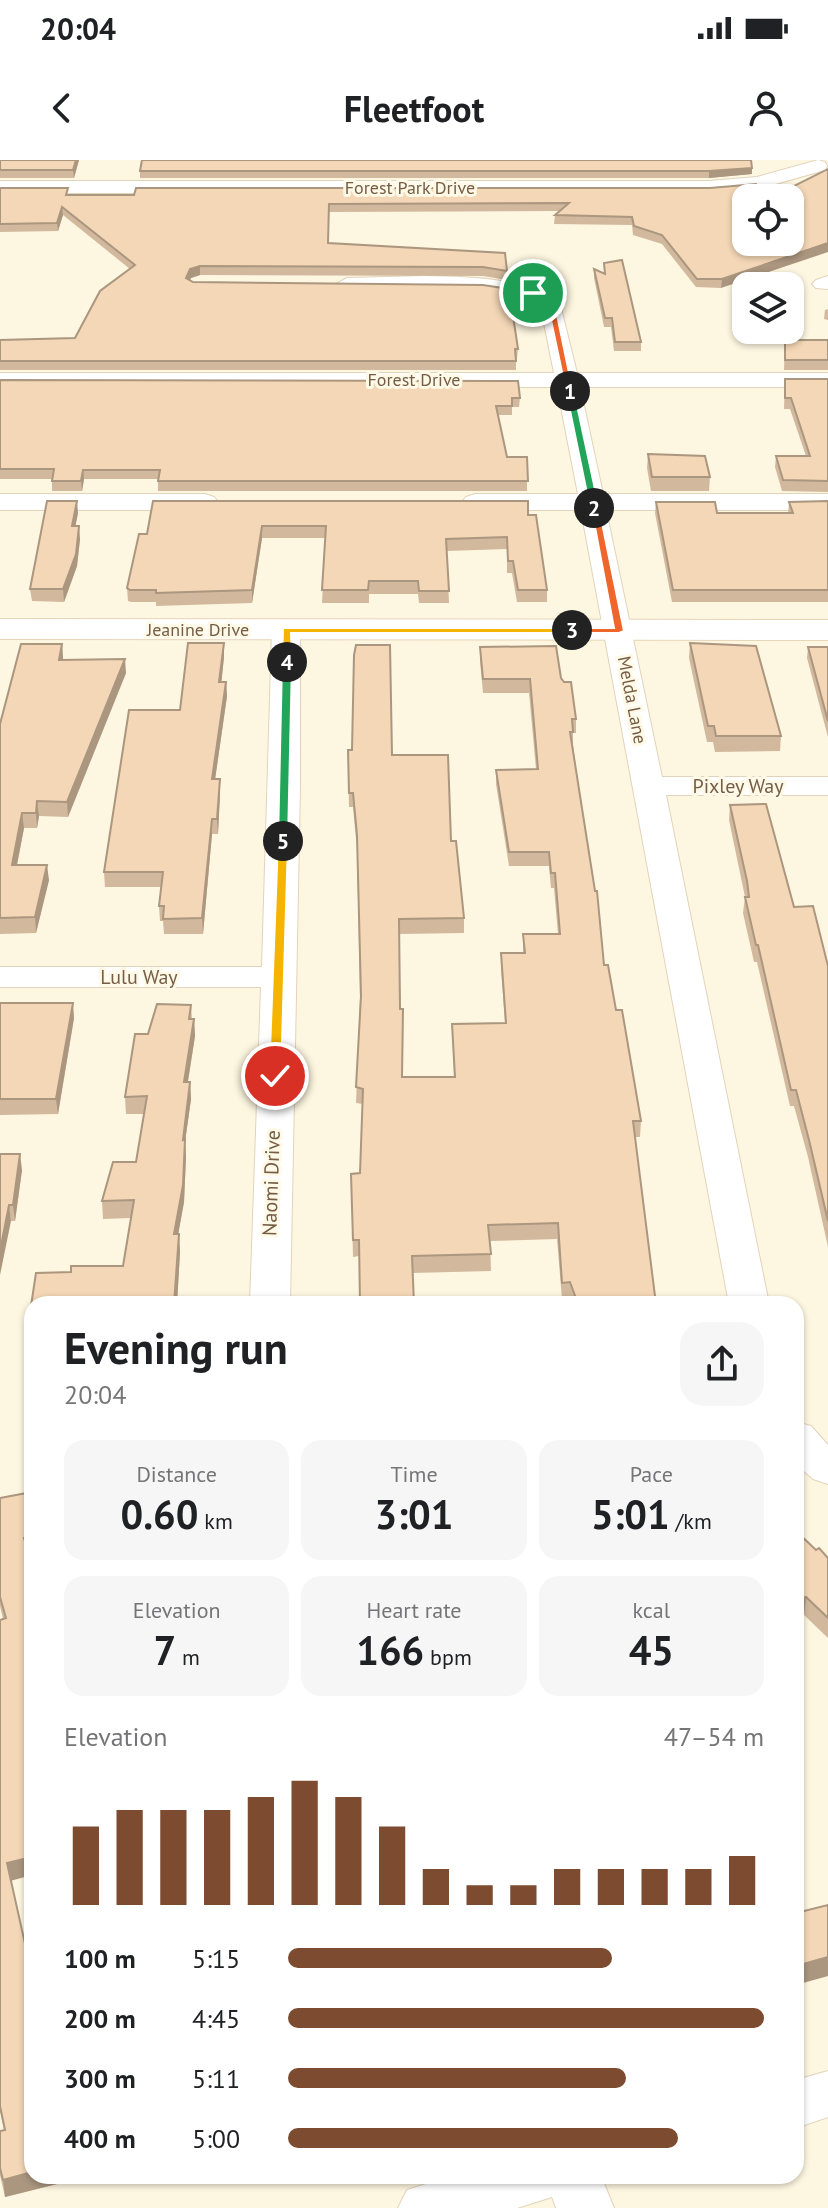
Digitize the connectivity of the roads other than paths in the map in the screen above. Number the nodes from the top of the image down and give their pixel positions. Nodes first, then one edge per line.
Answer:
1 (817, 166) edge
2 (0, 187) edge
3 (326, 284) edge
4 (0, 380) edge
5 (568, 380) junction
6 (828, 380) edge
7 (0, 502) edge
8 (234, 502) edge
9 (453, 502) edge
10 (593, 502) junction
11 (828, 502) edge
12 (0, 629) edge
13 (286, 630) junction
14 (828, 630) edge
15 (619, 631) junction
16 (649, 786) junction
17 (828, 786) edge
18 (0, 977) edge
19 (278, 977) junction
20 (270, 1296) edge
21 (747, 1296) edge
22 (804, 1446) edge
23 (828, 1469) edge
24 (828, 2094) edge
25 (804, 2102) edge
26 (513, 2184) edge
27 (576, 2184) edge
28 (427, 2208) edge
29 (585, 2208) edge

1 - 2 street, Forest Park Drive
3 - 5 street, Melda Lane
4 - 5 street, Forest Drive
5 - 6 street, Forest Drive
5 - 10 street, Melda Lane
7 - 8 street
9 - 10 street
10 - 11 street
10 - 15 street, Melda Lane
12 - 13 street, Jeanine Drive
13 - 15 street, Jeanine Drive
13 - 19 street, Naomi Drive
14 - 15 street, Jeanine Drive
15 - 16 street, Melda Lane
16 - 17 street, Pixley Way
16 - 21 street, Melda Lane
18 - 19 street, Lulu Way
19 - 20 street, Naomi Drive
22 - 23 street
24 - 25 street
26 - 28 street
27 - 29 street

